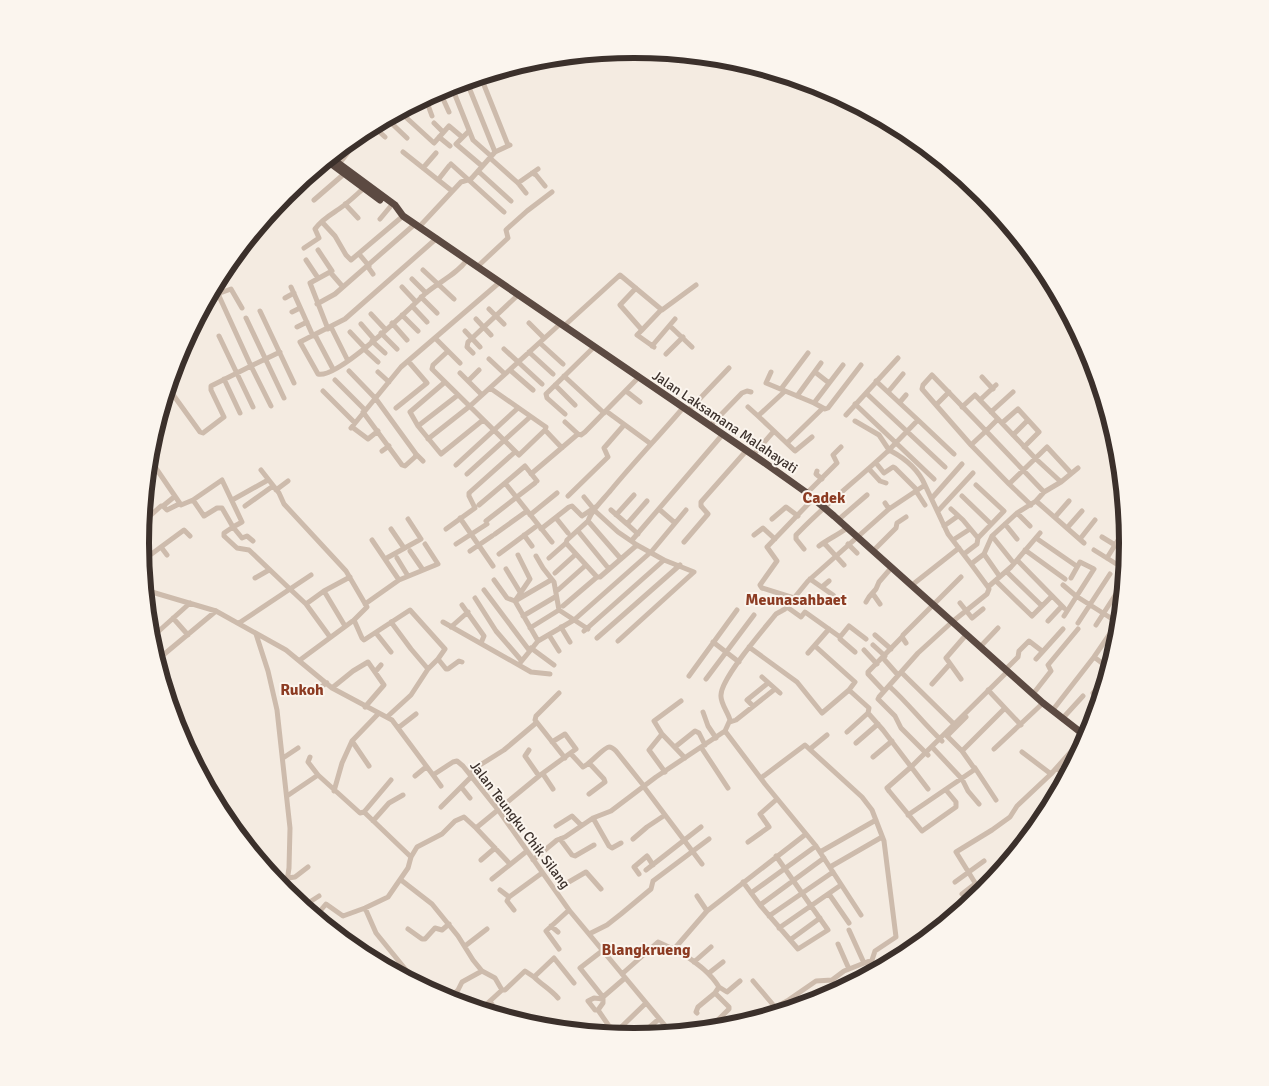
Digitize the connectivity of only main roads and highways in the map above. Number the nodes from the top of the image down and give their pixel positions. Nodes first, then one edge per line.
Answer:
1 (335, 161) edge
2 (331, 164) edge
3 (397, 211) junction
4 (1081, 733) edge

1 - 3 highway, Jalan Laksamana Malahayati
2 - 3 highway, Jalan Laksamana Malahayati
3 - 4 highway, Jalan Laksamana Malahayati

